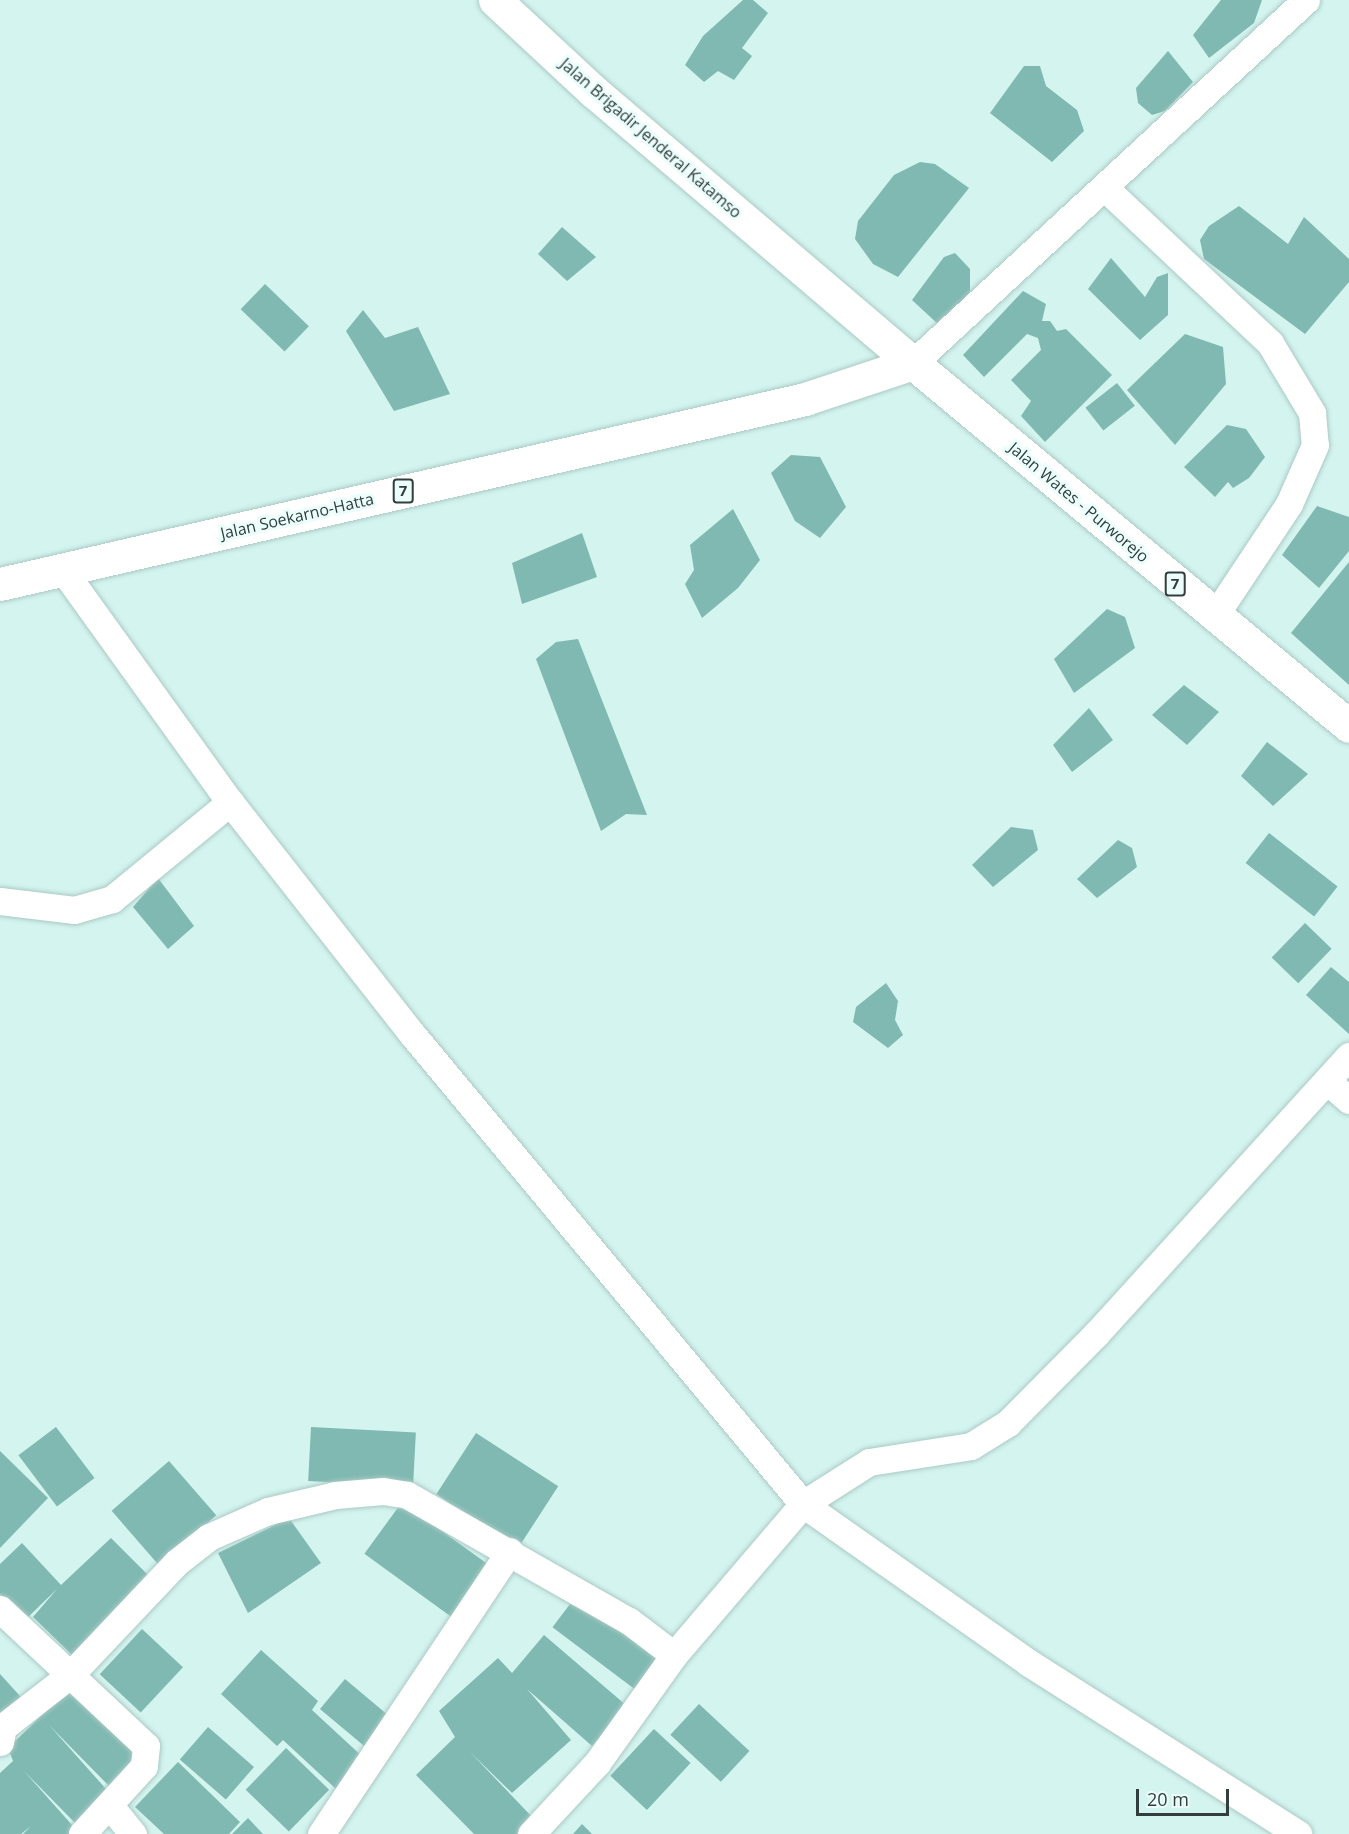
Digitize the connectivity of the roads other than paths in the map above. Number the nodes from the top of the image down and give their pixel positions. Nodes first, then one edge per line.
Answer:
1 (495, 0) edge
2 (1306, 0) edge
3 (1104, 187) junction
4 (913, 363) junction
5 (63, 570) junction
6 (0, 584) edge
7 (1214, 617) junction
8 (1349, 726) edge
9 (230, 802) junction
10 (0, 901) edge
11 (1349, 1056) edge
12 (1326, 1081) junction
13 (1349, 1100) edge
14 (803, 1504) junction
15 (510, 1551) junction
16 (0, 1609) edge
17 (674, 1655) junction
18 (71, 1674) junction
19 (0, 1742) edge
20 (111, 1807) junction
21 (82, 1834) edge
22 (133, 1834) edge
23 (321, 1834) edge
24 (531, 1834) edge
25 (1299, 1834) edge

1 - 4 main road, Jalan Brigadir Jenderal Katamso
2 - 3 street
3 - 4 street
3 - 7 street
4 - 5 main road, Jalan Soekarno-Hatta / 7
4 - 7 main road, Jalan Wates - Purworejo / 7
5 - 6 main road, Jalan Soekarno-Hatta / 7
5 - 9 street
7 - 8 main road, Jalan Wates - Purworejo / 7
9 - 10 street
9 - 14 street
11 - 12 street
12 - 13 street
12 - 14 street
14 - 17 street
14 - 25 street
15 - 17 street
15 - 18 street
15 - 23 street
16 - 18 street
17 - 24 street
18 - 19 street
18 - 20 street
20 - 21 street
20 - 22 street

